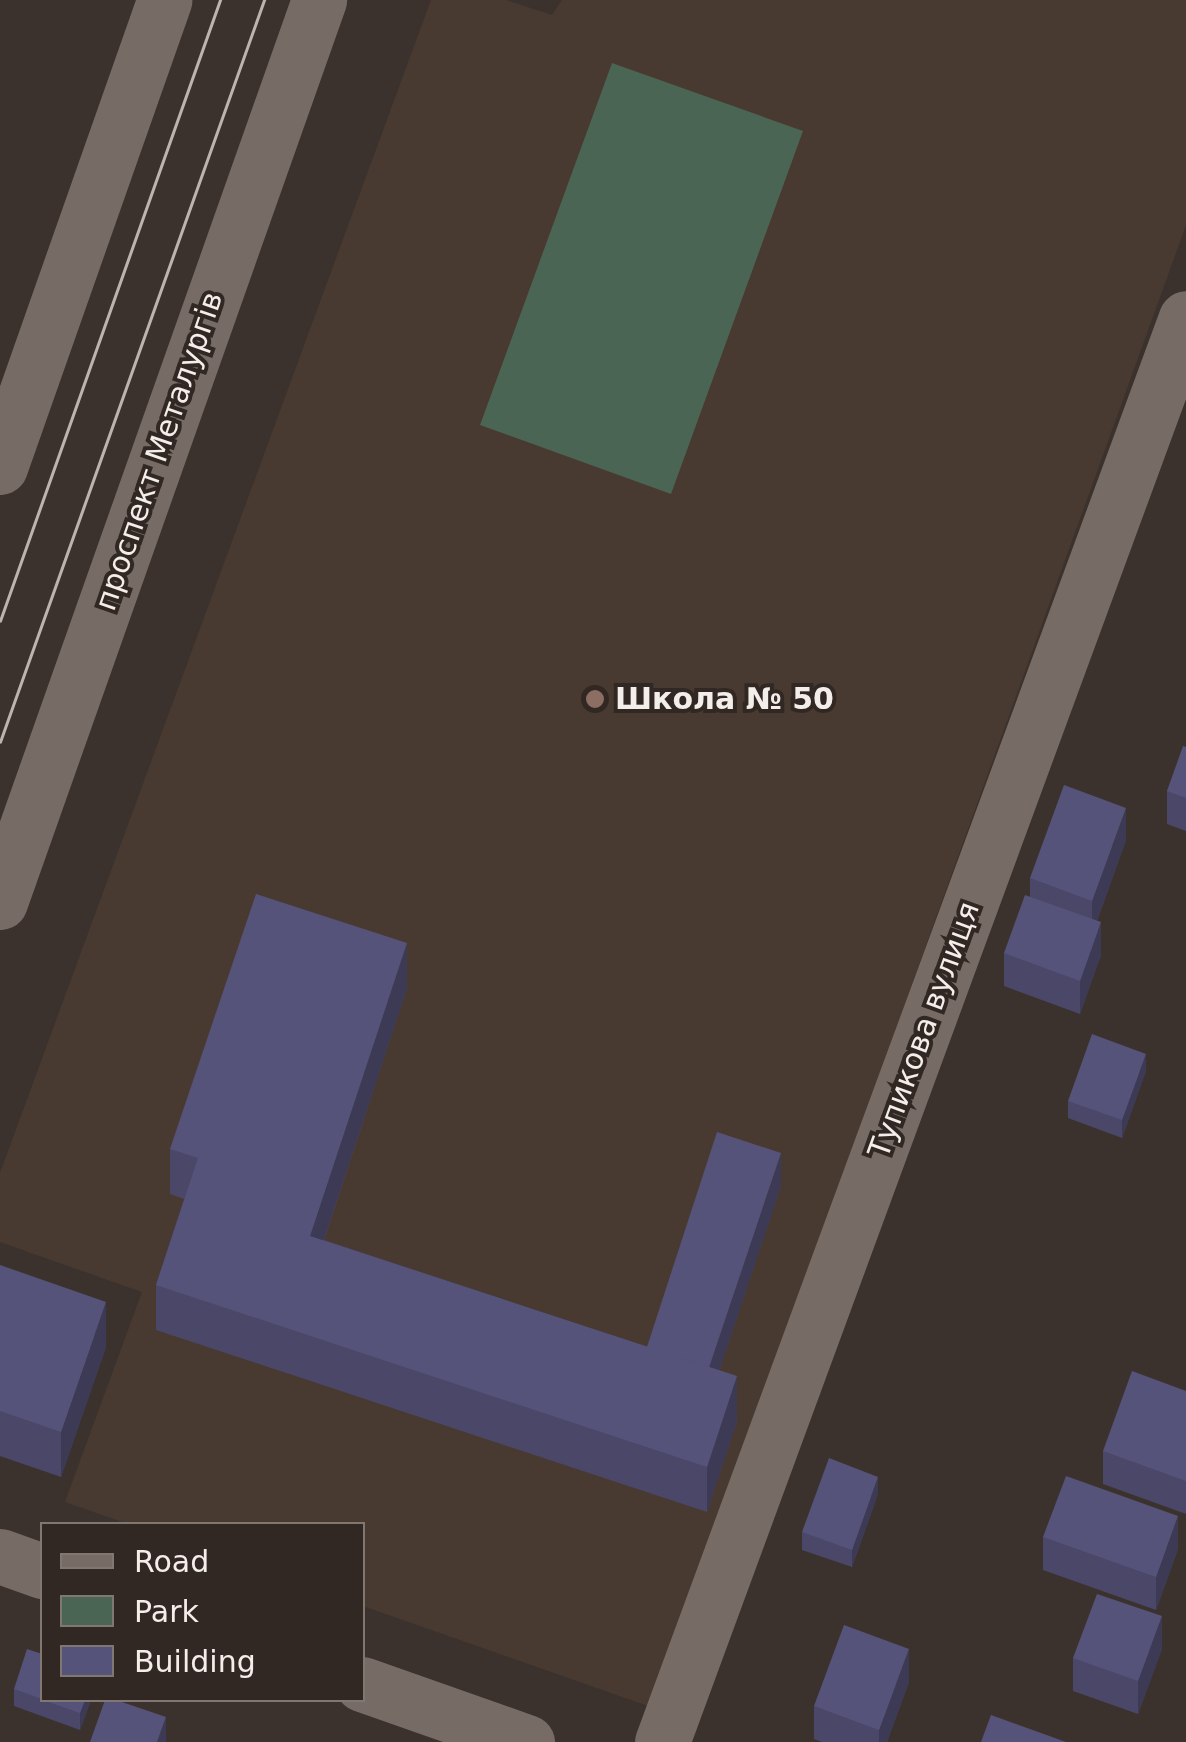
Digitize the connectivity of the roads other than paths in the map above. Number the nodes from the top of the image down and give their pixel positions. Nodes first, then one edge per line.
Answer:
1 (164, 0) edge
2 (319, 0) edge
3 (1186, 318) edge
4 (0, 467) edge
5 (0, 902) edge
6 (0, 1556) edge
7 (40, 1570) edge
8 (365, 1685) edge
9 (527, 1742) edge
10 (662, 1742) edge

1 - 4 street
2 - 5 street, проспект Металургів
3 - 10 street, Тупикова вулиця
6 - 7 street
8 - 9 street

